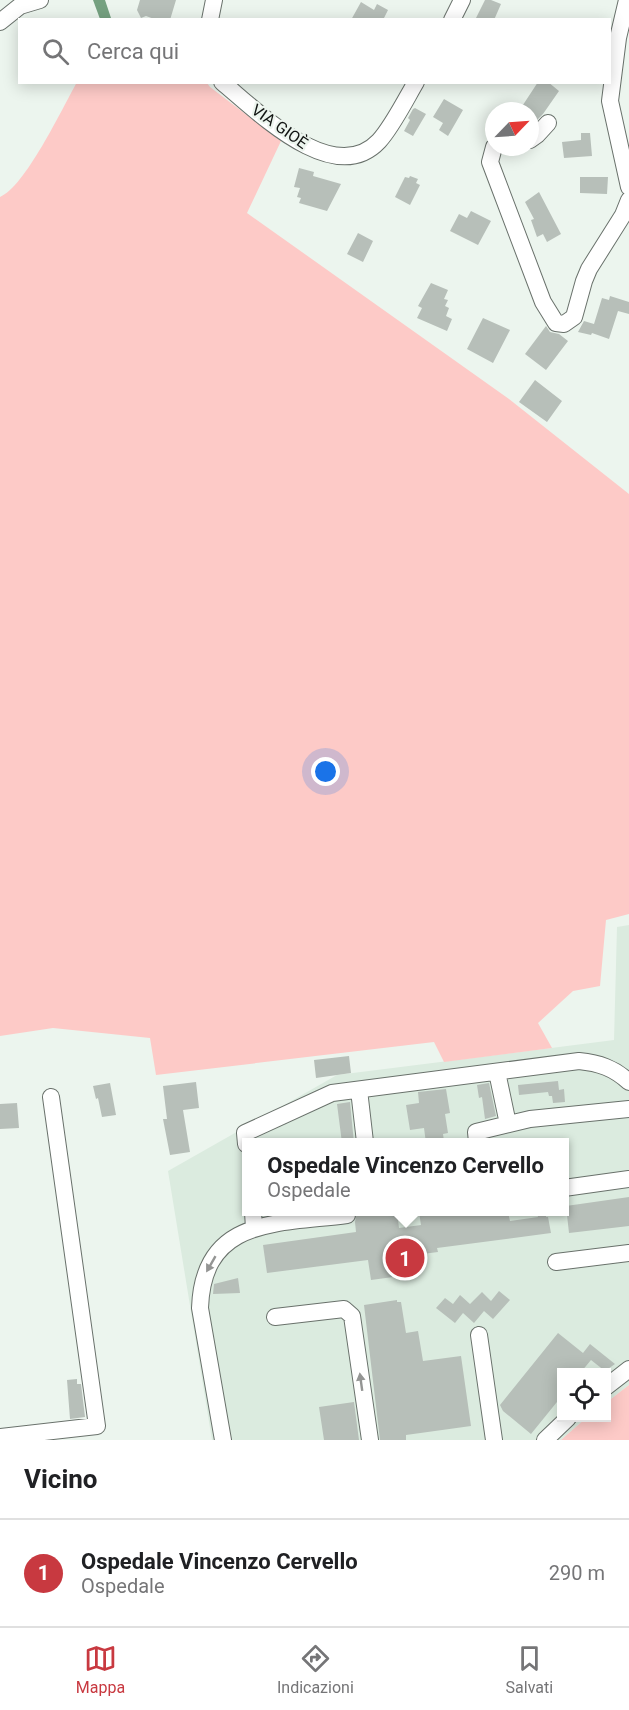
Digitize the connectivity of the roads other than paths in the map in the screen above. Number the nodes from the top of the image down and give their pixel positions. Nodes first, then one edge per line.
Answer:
1 (40, 0) edge
2 (214, 0) edge
3 (462, 0) edge
4 (627, 0) edge
5 (3, 14) edge
6 (210, 18) edge
7 (453, 18) edge
8 (224, 84) edge
9 (415, 84) edge
10 (548, 123) dead end
11 (539, 133) edge
12 (492, 156) edge
13 (629, 187) edge
14 (629, 200) edge
15 (496, 1072) junction
16 (629, 1082) edge
17 (359, 1090) junction
18 (51, 1097) dead end
19 (629, 1109) edge
20 (508, 1124) junction
21 (246, 1138) edge
22 (364, 1138) edge
23 (477, 1138) edge
24 (629, 1179) edge
25 (569, 1187) edge
26 (328, 1216) edge
27 (253, 1220) edge
28 (629, 1253) edge
29 (556, 1262) dead end
30 (275, 1317) dead end
31 (478, 1335) dead end
32 (629, 1369) edge
33 (611, 1383) edge
34 (564, 1422) edge
35 (0, 1437) edge
36 (223, 1440) edge
37 (370, 1440) edge
38 (494, 1440) edge
39 (545, 1440) edge

1 - 5 street
2 - 6 street
3 - 7 street
4 - 13 street
8 - 9 street, VIA GIOÈ
10 - 11 street
12 - 14 street
15 - 16 street
15 - 17 street
15 - 20 street
17 - 21 street
17 - 22 street
18 - 35 street
19 - 20 street
20 - 23 street
24 - 25 street
26 - 27 street
27 -> 36 street
28 - 29 street
37 -> 30 street
31 - 38 street
32 - 33 street
34 - 39 street

